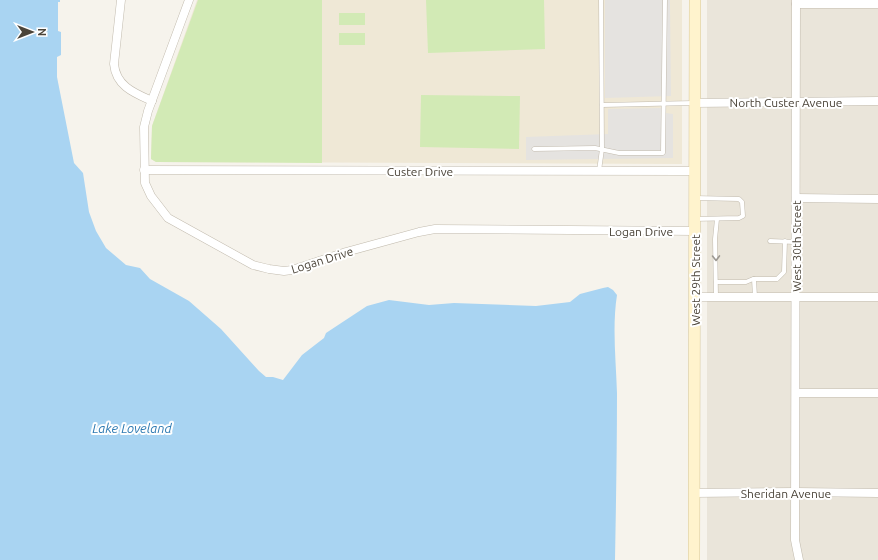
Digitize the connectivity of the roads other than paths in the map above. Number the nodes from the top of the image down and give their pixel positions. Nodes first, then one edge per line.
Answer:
1 (121, 0) edge
2 (189, 0) edge
3 (602, 0) edge
4 (665, 0) edge
5 (695, 0) edge
6 (796, 2) edge
7 (878, 4) edge
8 (152, 101) junction
9 (796, 101) junction
10 (878, 101) edge
11 (663, 103) junction
12 (695, 103) junction
13 (602, 105) junction
14 (534, 149) dead end
15 (602, 149) junction
16 (144, 170) junction
17 (598, 171) junction
18 (695, 171) junction
19 (695, 198) junction
20 (796, 198) junction
21 (878, 199) edge
22 (717, 219) junction
23 (695, 220) junction
24 (695, 231) junction
25 (770, 241) dead end
26 (785, 241) junction
27 (796, 242) junction
28 (754, 279) junction
29 (716, 282) junction
30 (695, 297) junction
31 (716, 297) junction
32 (755, 297) junction
33 (796, 297) junction
34 (878, 297) edge
35 (796, 393) junction
36 (878, 393) edge
37 (796, 492) junction
38 (694, 493) junction
39 (878, 493) edge
40 (694, 560) edge
41 (799, 560) edge

1 - 8 street
2 - 8 street, Logan Drive
3 - 13 lane
4 - 11 lane
5 - 12 main road, West 29th Street
6 - 7 street
6 - 9 street, West 30th Street
8 - 16 street, Logan Drive
9 - 10 street, North Custer Avenue
9 - 12 street, North Custer Avenue
9 - 20 street, West 30th Street
11 - 12 lane
11 - 13 lane
11 - 15 lane
12 - 18 main road, West 29th Street
13 - 15 lane
14 - 15 lane
15 - 17 lane
16 - 17 street, Custer Drive
16 - 24 street, Logan Drive
17 - 18 street, Custer Drive
18 - 19 main road, West 29th Street
19 - 22 lane
19 - 23 main road, West 29th Street
20 - 21 street
20 - 27 street, West 30th Street
22 - 23 lane
22 -> 29 lane
23 - 24 main road, West 29th Street
24 - 30 main road, West 29th Street
25 - 26 lane
26 - 27 lane
26 - 28 lane
27 - 33 street, West 30th Street
28 - 29 lane
28 - 32 lane
29 - 31 lane
30 - 31 street
30 - 38 main road, West 29th Street
31 - 32 street
32 - 33 street
33 - 34 street
33 - 35 street, West 30th Street
35 - 36 street
35 - 37 street, West 30th Street
37 - 38 street, Sheridan Avenue
37 - 39 street, Sheridan Avenue
37 - 41 street, West 30th Street
38 - 40 main road, West 29th Street

